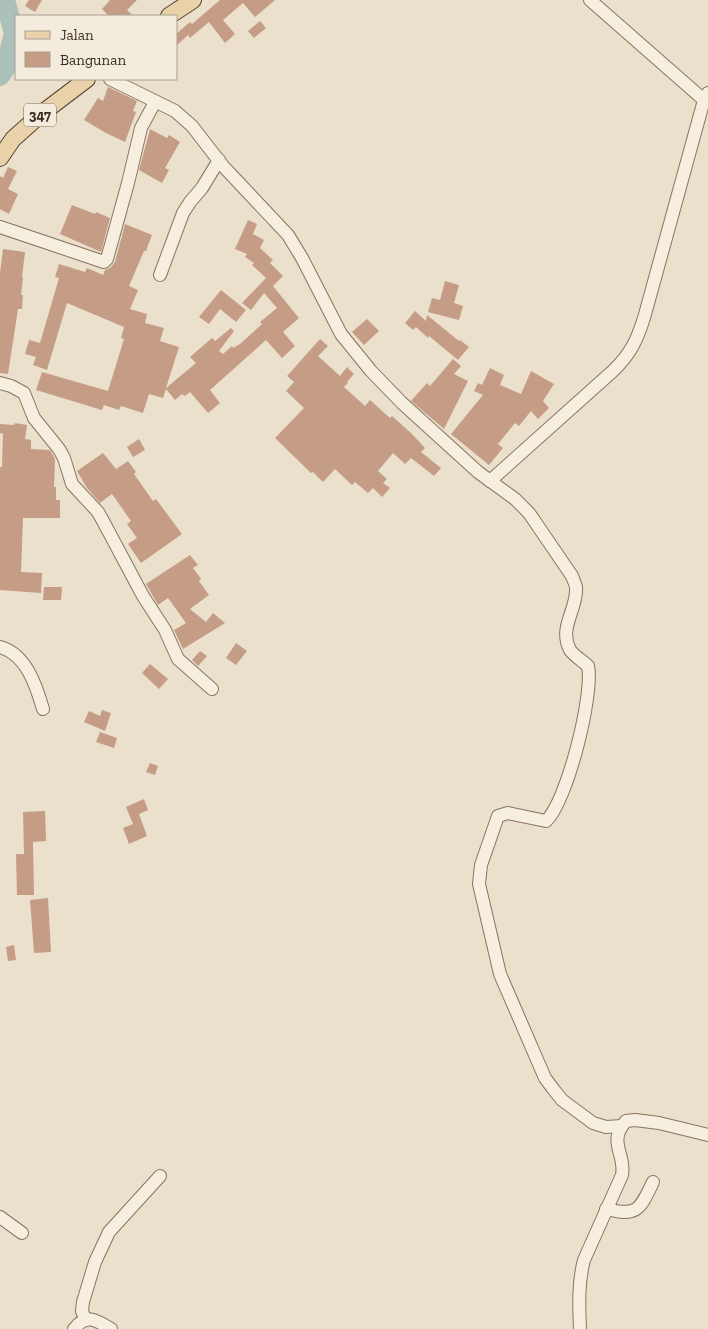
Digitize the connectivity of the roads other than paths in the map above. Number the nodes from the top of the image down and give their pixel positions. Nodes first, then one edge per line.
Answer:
1 (193, 0) edge
2 (590, 0) edge
3 (170, 15) edge
4 (86, 80) edge
5 (112, 80) edge
6 (706, 97) edge
7 (155, 102) junction
8 (0, 158) edge
9 (219, 160) junction
10 (0, 227) edge
11 (160, 275) dead end
12 (0, 383) edge
13 (490, 481) junction
14 (0, 646) edge
15 (212, 689) dead end
16 (42, 709) dead end
17 (622, 1126) junction
18 (708, 1135) edge
19 (160, 1176) dead end
20 (653, 1182) dead end
21 (606, 1209) junction
22 (0, 1217) edge
23 (22, 1233) dead end
24 (85, 1319) junction
25 (109, 1328) edge
26 (74, 1329) edge
27 (580, 1329) edge

1 - 3 main road
2 - 6 street
4 - 8 main road, 347
5 - 7 street
6 - 13 street
7 - 9 street
7 - 10 street
9 - 11 street
9 - 13 street
12 - 15 street
13 - 17 street
14 - 16 street
17 - 18 street
17 - 21 street
19 - 24 street
20 - 21 street
21 - 27 street
22 - 23 street
24 - 25 street
24 - 26 street

